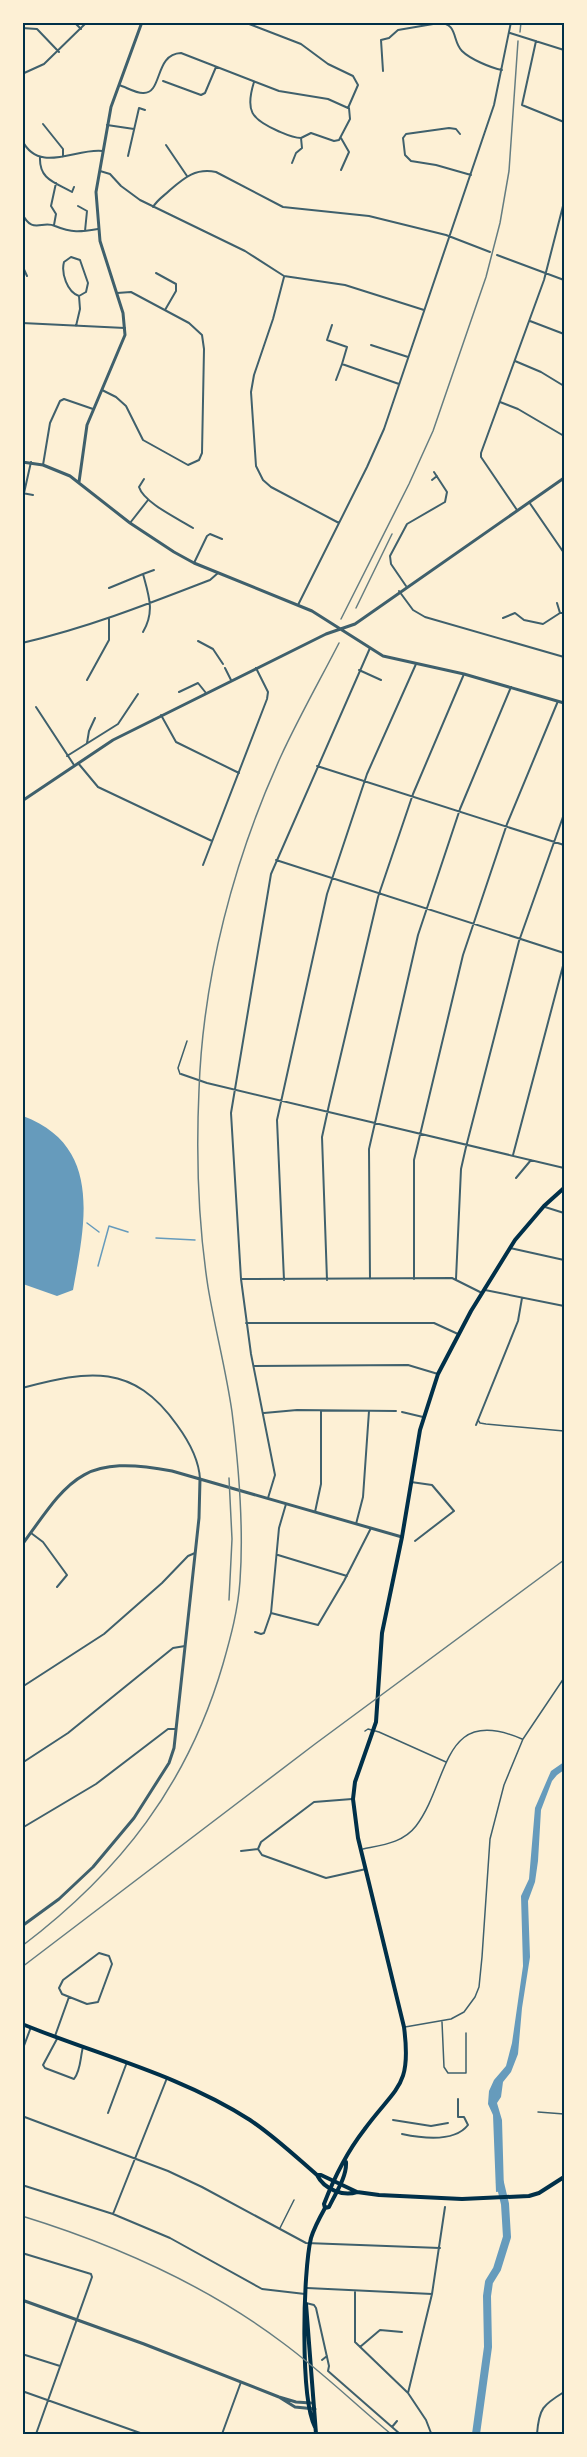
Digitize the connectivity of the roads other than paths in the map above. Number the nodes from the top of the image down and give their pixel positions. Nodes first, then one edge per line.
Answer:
1 (74, 22) edge
2 (87, 22) edge
3 (142, 22) edge
4 (244, 22) edge
5 (511, 22) edge
6 (445, 23) edge
7 (414, 24) edge
8 (22, 27) edge
9 (81, 29) junction
10 (509, 33) junction
11 (536, 41) junction
12 (564, 50) edge
13 (59, 52) junction
14 (216, 67) junction
15 (502, 70) junction
16 (383, 71) dead end
17 (22, 74) edge
18 (163, 81) dead end
19 (254, 82) junction
20 (119, 85) junction
21 (348, 108) junction
22 (145, 110) dead end
23 (564, 122) edge
24 (43, 124) dead end
25 (107, 125) junction
26 (134, 129) junction
27 (460, 134) dead end
28 (301, 138) junction
29 (341, 138) junction
30 (22, 140) edge
31 (166, 145) dead end
32 (103, 151) junction
33 (128, 156) dead end
34 (40, 157) junction
35 (63, 157) junction
36 (292, 163) dead end
37 (341, 170) dead end
38 (100, 171) junction
39 (471, 175) junction
40 (187, 176) junction
41 (56, 183) junction
42 (74, 187) dead end
43 (564, 202) edge
44 (78, 206) dead end
45 (153, 207) junction
46 (22, 213) edge
47 (54, 225) junction
48 (98, 229) junction
49 (85, 231) junction
50 (449, 237) junction
51 (23, 244) edge
52 (490, 252) dead end
53 (497, 255) dead end
54 (22, 263) edge
55 (156, 273) dead end
56 (546, 273) junction
57 (27, 276) dead end
58 (284, 276) junction
59 (564, 280) edge
60 (117, 293) junction
61 (79, 296) junction
62 (165, 310) junction
63 (424, 310) junction
64 (530, 321) junction
65 (22, 323) edge
66 (332, 325) dead end
67 (76, 326) junction
68 (125, 328) junction
69 (564, 334) edge
70 (349, 342) dead end
71 (371, 345) dead end
72 (347, 347) junction
73 (408, 357) junction
74 (515, 361) junction
75 (342, 364) junction
76 (336, 380) dead end
77 (399, 384) junction
78 (564, 386) edge
79 (101, 390) junction
80 (500, 402) junction
81 (93, 409) junction
82 (564, 436) edge
83 (22, 462) edge
84 (31, 462) junction
85 (43, 465) junction
86 (434, 472) dead end
87 (437, 477) junction
88 (564, 478) edge
89 (144, 479) dead end
90 (432, 480) dead end
91 (79, 482) junction
92 (23, 493) edge
93 (33, 495) dead end
94 (148, 500) junction
95 (529, 502) junction
96 (517, 510) junction
97 (130, 523) junction
98 (339, 523) junction
99 (193, 528) dead end
100 (222, 539) dead end
101 (564, 553) edge
102 (194, 563) junction
103 (154, 570) dead end
104 (218, 573) junction
105 (143, 574) junction
106 (406, 586) junction
107 (109, 588) dead end
108 (399, 591) junction
109 (151, 603) junction
110 (557, 603) dead end
111 (298, 605) junction
112 (560, 613) junction
113 (564, 613) edge
114 (503, 618) dead end
115 (110, 619) junction
116 (341, 628) junction
117 (143, 632) dead end
118 (198, 641) dead end
119 (22, 643) edge
120 (370, 648) junction
121 (564, 657) edge
122 (223, 664) dead end
123 (416, 664) junction
124 (225, 668) dead end
125 (256, 668) junction
126 (359, 670) junction
127 (464, 674) junction
128 (87, 680) dead end
129 (231, 680) junction
130 (381, 680) dead end
131 (511, 687) junction
132 (179, 692) dead end
133 (206, 693) junction
134 (138, 694) dead end
135 (558, 701) junction
136 (564, 703) edge
137 (36, 707) dead end
138 (161, 715) junction
139 (95, 718) dead end
140 (87, 743) junction
141 (67, 756) junction
142 (78, 763) junction
143 (74, 766) junction
144 (317, 766) junction
145 (239, 773) junction
146 (364, 781) junction
147 (412, 796) junction
148 (22, 801) edge
149 (459, 811) junction
150 (564, 814) edge
151 (507, 826) junction
152 (554, 841) junction
153 (212, 842) junction
154 (564, 844) edge
155 (276, 860) junction
156 (203, 865) dead end
157 (332, 878) junction
158 (379, 893) junction
159 (426, 908) junction
160 (473, 923) junction
161 (520, 938) junction
162 (564, 952) edge
163 (564, 962) edge
164 (187, 1041) dead end
165 (181, 1074) joint
166 (236, 1089) junction
167 (282, 1099) junction
168 (328, 1111) junction
169 (374, 1122) junction
170 (420, 1133) junction
171 (466, 1144) junction
172 (513, 1155) junction
173 (531, 1160) junction
174 (564, 1168) edge
175 (516, 1178) dead end
176 (564, 1188) edge
177 (544, 1206) junction
178 (564, 1213) edge
179 (510, 1248) junction
180 (564, 1260) edge
181 (241, 1279) junction
182 (370, 1279) junction
183 (414, 1279) junction
184 (456, 1279) junction
185 (284, 1280) junction
186 (327, 1280) junction
187 (483, 1291) junction
188 (522, 1298) junction
189 (564, 1306) edge
190 (246, 1323) junction
191 (458, 1334) junction
192 (254, 1366) junction
193 (438, 1374) junction
194 (22, 1388) edge
195 (321, 1411) junction
196 (369, 1411) junction
197 (396, 1411) dead end
198 (402, 1412) dead end
199 (264, 1413) junction
200 (423, 1418) junction
201 (478, 1420) junction
202 (476, 1425) dead end
203 (564, 1431) edge
204 (200, 1479) junction
205 (411, 1482) junction
206 (268, 1499) junction
207 (286, 1504) junction
208 (315, 1512) junction
209 (356, 1524) junction
210 (371, 1528) junction
211 (31, 1533) junction
212 (402, 1537) junction
213 (415, 1540) dead end
214 (22, 1545) edge
215 (195, 1553) junction
216 (276, 1555) junction
217 (347, 1576) junction
218 (57, 1587) dead end
219 (271, 1613) junction
220 (255, 1632) dead end
221 (185, 1646) junction
222 (564, 1678) edge
223 (22, 1688) edge
224 (176, 1729) junction
225 (365, 1731) dead end
226 (524, 1739) junction
227 (446, 1762) junction
228 (22, 1763) edge
229 (353, 1799) junction
230 (22, 1828) edge
231 (258, 1849) junction
232 (362, 1850) junction
233 (241, 1851) dead end
234 (366, 1869) junction
235 (22, 1926) edge
236 (69, 1997) junction
237 (442, 2021) junction
238 (22, 2024) edge
239 (31, 2027) junction
240 (404, 2027) junction
241 (466, 2033) dead end
242 (56, 2036) junction
243 (83, 2047) junction
244 (22, 2050) edge
245 (127, 2062) junction
246 (167, 2078) junction
247 (458, 2099) dead end
248 (538, 2112) dead end
249 (108, 2113) dead end
250 (564, 2114) edge
251 (22, 2116) edge
252 (393, 2120) dead end
253 (448, 2123) dead end
254 (402, 2134) dead end
255 (136, 2158) junction
256 (346, 2162) junction
257 (317, 2175) junction
258 (564, 2177) edge
259 (334, 2181) junction
260 (340, 2184) junction
261 (22, 2185) edge
262 (331, 2188) junction
263 (337, 2191) junction
264 (357, 2192) junction
265 (294, 2200) dead end
266 (445, 2207) dead end
267 (325, 2208) junction
268 (113, 2214) junction
269 (280, 2228) junction
270 (311, 2244) junction
271 (440, 2248) junction
272 (22, 2253) edge
273 (307, 2291) junction
274 (355, 2292) junction
275 (432, 2294) junction
276 (22, 2300) edge
277 (306, 2303) junction
278 (76, 2319) junction
279 (402, 2332) dead end
280 (359, 2348) junction
281 (22, 2354) edge
282 (327, 2356) junction
283 (322, 2360) dead end
284 (60, 2366) junction
285 (241, 2382) junction
286 (22, 2391) edge
287 (564, 2392) edge
288 (408, 2393) junction
289 (49, 2399) junction
290 (312, 2406) junction
291 (397, 2421) dead end
292 (392, 2427) junction
293 (36, 2434) edge
294 (143, 2434) edge
295 (222, 2434) edge
296 (316, 2434) edge
297 (324, 2434) edge
298 (400, 2434) edge
299 (431, 2434) edge
300 (537, 2434) edge

1 - 9 street
2 - 9 street
3 - 20 street
4 - 21 street
5 - 10 street
6 - 7 street
6 - 15 street
7 - 16 street
8 - 13 street
9 - 13 street
10 - 11 street
10 - 15 street
11 - 12 street
11 - 23 street
13 - 17 street
14 - 18 street
14 - 19 street
14 - 20 street
15 - 39 street
19 - 21 street
19 - 28 street
20 - 25 street
21 - 29 street
22 - 26 street
24 - 35 street
25 - 26 street
25 - 32 street
26 - 33 street
27 - 39 street
28 - 29 street
28 - 36 street
29 - 37 street
30 - 34 street
31 - 40 street
32 - 35 street
32 - 38 street
34 - 35 street
34 - 41 street
38 - 45 street
38 - 48 street
39 - 50 street
40 - 45 street
40 - 50 street
41 - 42 street
41 - 47 street
43 - 56 street
44 - 49 street
45 - 58 street
46 - 47 street
47 - 49 street
48 - 49 street
48 - 60 street
50 - 52 street
50 - 63 street
51 - 54 street
53 - 56 street
54 - 57 street
55 - 62 street
56 - 59 street
56 - 64 street
58 - 63 street
58 - 98 street
60 - 62 street
60 - 68 street
61 - 61 street
61 - 67 street
62 - 79 street
63 - 73 street
64 - 69 street
64 - 74 street
65 - 67 street
66 - 72 street
67 - 68 street
68 - 79 street
70 - 72 street
71 - 73 street
72 - 75 street
73 - 77 street
74 - 78 street
74 - 80 street
75 - 76 street
75 - 77 street
77 - 98 street
79 - 81 street
80 - 82 street
80 - 96 street
81 - 85 street
81 - 91 street
83 - 84 street
84 - 85 street
84 - 92 street
85 - 91 street
86 - 87 street
87 - 90 street
87 - 106 street
88 - 95 street
89 - 94 street
91 - 97 street
92 - 93 street
94 - 97 street
94 - 99 street
95 - 96 street
95 - 101 street
96 - 106 street
97 - 102 street
98 - 111 street
100 - 102 street
102 - 104 street
103 - 105 street
104 - 109 street
104 - 111 street
105 - 107 street
105 - 109 street
106 - 108 street
108 - 116 street
108 - 121 street
109 - 115 street
109 - 117 street
110 - 112 street
111 - 116 street
112 - 113 street
112 - 114 street
115 - 119 street
115 - 128 street
116 - 120 street
116 - 125 street
118 - 122 street
120 - 123 street
120 - 126 street
123 - 127 street
123 - 146 street
124 - 129 street
125 - 129 street
125 - 145 street
126 - 130 street
126 - 144 street
127 - 131 street
127 - 147 street
129 - 133 street
131 - 135 street
131 - 149 street
132 - 133 street
133 - 138 street
134 - 140 street
135 - 136 street
135 - 151 street
137 - 141 street
138 - 142 street
138 - 145 street
139 - 140 street
140 - 141 street
141 - 143 street
142 - 143 street
142 - 153 street
143 - 148 street
144 - 146 street
144 - 155 street
145 - 153 street
146 - 147 street
146 - 157 street
147 - 149 street
147 - 158 street
149 - 151 street
149 - 159 street
150 - 152 street
151 - 152 street
151 - 160 street
152 - 154 street
152 - 161 street
153 - 156 street
155 - 157 street
155 - 166 street
157 - 158 street
157 - 167 street
158 - 159 street
158 - 168 street
159 - 160 street
159 - 169 street
160 - 161 street
160 - 170 street
161 - 162 street
161 - 171 street
163 - 172 street
164 - 165 lane
165 - 166 street
166 - 167 street
166 - 181 street
167 - 168 street
167 - 185 street
168 - 169 street
168 - 186 street
169 - 170 street
169 - 182 street
170 - 171 street
170 - 183 street
171 - 172 street
171 - 184 street
172 - 173 street
173 - 174 street
173 - 175 street
176 - 177 main road
177 - 178 street
177 - 179 main road
179 - 180 street
179 - 187 main road
181 - 185 street
181 - 190 street
182 - 183 street
182 - 186 street
183 - 184 street
184 - 187 street
185 - 186 street
187 - 188 street
187 - 191 main road
188 - 189 street
188 - 201 street
190 - 191 street
190 - 192 street
191 - 193 main road
192 - 193 street
192 - 199 street
193 - 200 main road
194 - 204 street
195 - 196 street
195 - 199 street
195 - 208 street
196 - 197 street
196 - 209 street
198 - 200 street
199 - 206 street
200 - 205 main road
201 - 202 street
201 - 203 lane
204 - 206 street
204 - 211 street
204 - 215 street
205 - 212 main road
205 - 213 street
206 - 207 street
207 - 208 street
207 - 216 street
208 - 209 street
209 - 210 street
210 - 212 street
210 - 217 street
211 - 214 street
211 - 218 street
212 - 229 main road
215 - 221 street
215 - 223 street
216 - 217 street
216 - 219 street
217 - 219 street
219 - 220 street
221 - 224 street
221 - 228 street
222 - 226 lane
224 - 230 street
224 - 235 street
225 - 227 lane
226 - 227 lane
226 - 237 lane
227 - 232 lane
229 - 231 street
229 - 232 main road
231 - 233 street
231 - 234 street
232 - 234 main road
234 - 240 main road
236 - 236 street
236 - 242 street
237 - 240 lane
237 - 241 lane
238 - 239 main road
239 - 242 main road
239 - 244 street
240 - 256 main road
242 - 243 main road
242 - 243 street
243 - 245 main road
245 - 246 main road
245 - 249 street
246 - 255 street
246 - 257 main road
247 - 254 street
248 - 250 lane
251 - 255 street
252 - 253 street
255 - 268 street
255 - 269 street
256 - 259 main road
256 - 260 main road
257 - 259 main road
257 - 262 main road
258 - 264 main road
259 - 260 main road
259 - 262 main road
260 - 263 main road
260 - 264 main road
261 - 268 street
262 - 263 main road
262 - 267 main road
263 - 264 main road
263 - 267 main road
265 - 269 lane
266 - 271 street
267 - 270 main road
268 - 273 street
269 - 270 street
270 - 271 street
270 - 273 main road
271 - 275 street
272 - 278 street
273 - 274 street
273 - 277 main road
274 - 275 street
274 - 280 street
275 - 288 street
276 - 278 street
277 - 282 street
277 - 290 main road
278 - 284 street
278 - 285 street
279 - 280 street
280 - 288 street
281 - 284 street
282 - 283 street
282 - 292 street
284 - 289 street
285 - 290 street
285 - 295 street
286 - 289 street
287 - 300 street
288 - 299 street
289 - 293 street
289 - 294 street
290 - 296 main road
291 - 292 street
292 - 298 street
296 - 297 street

